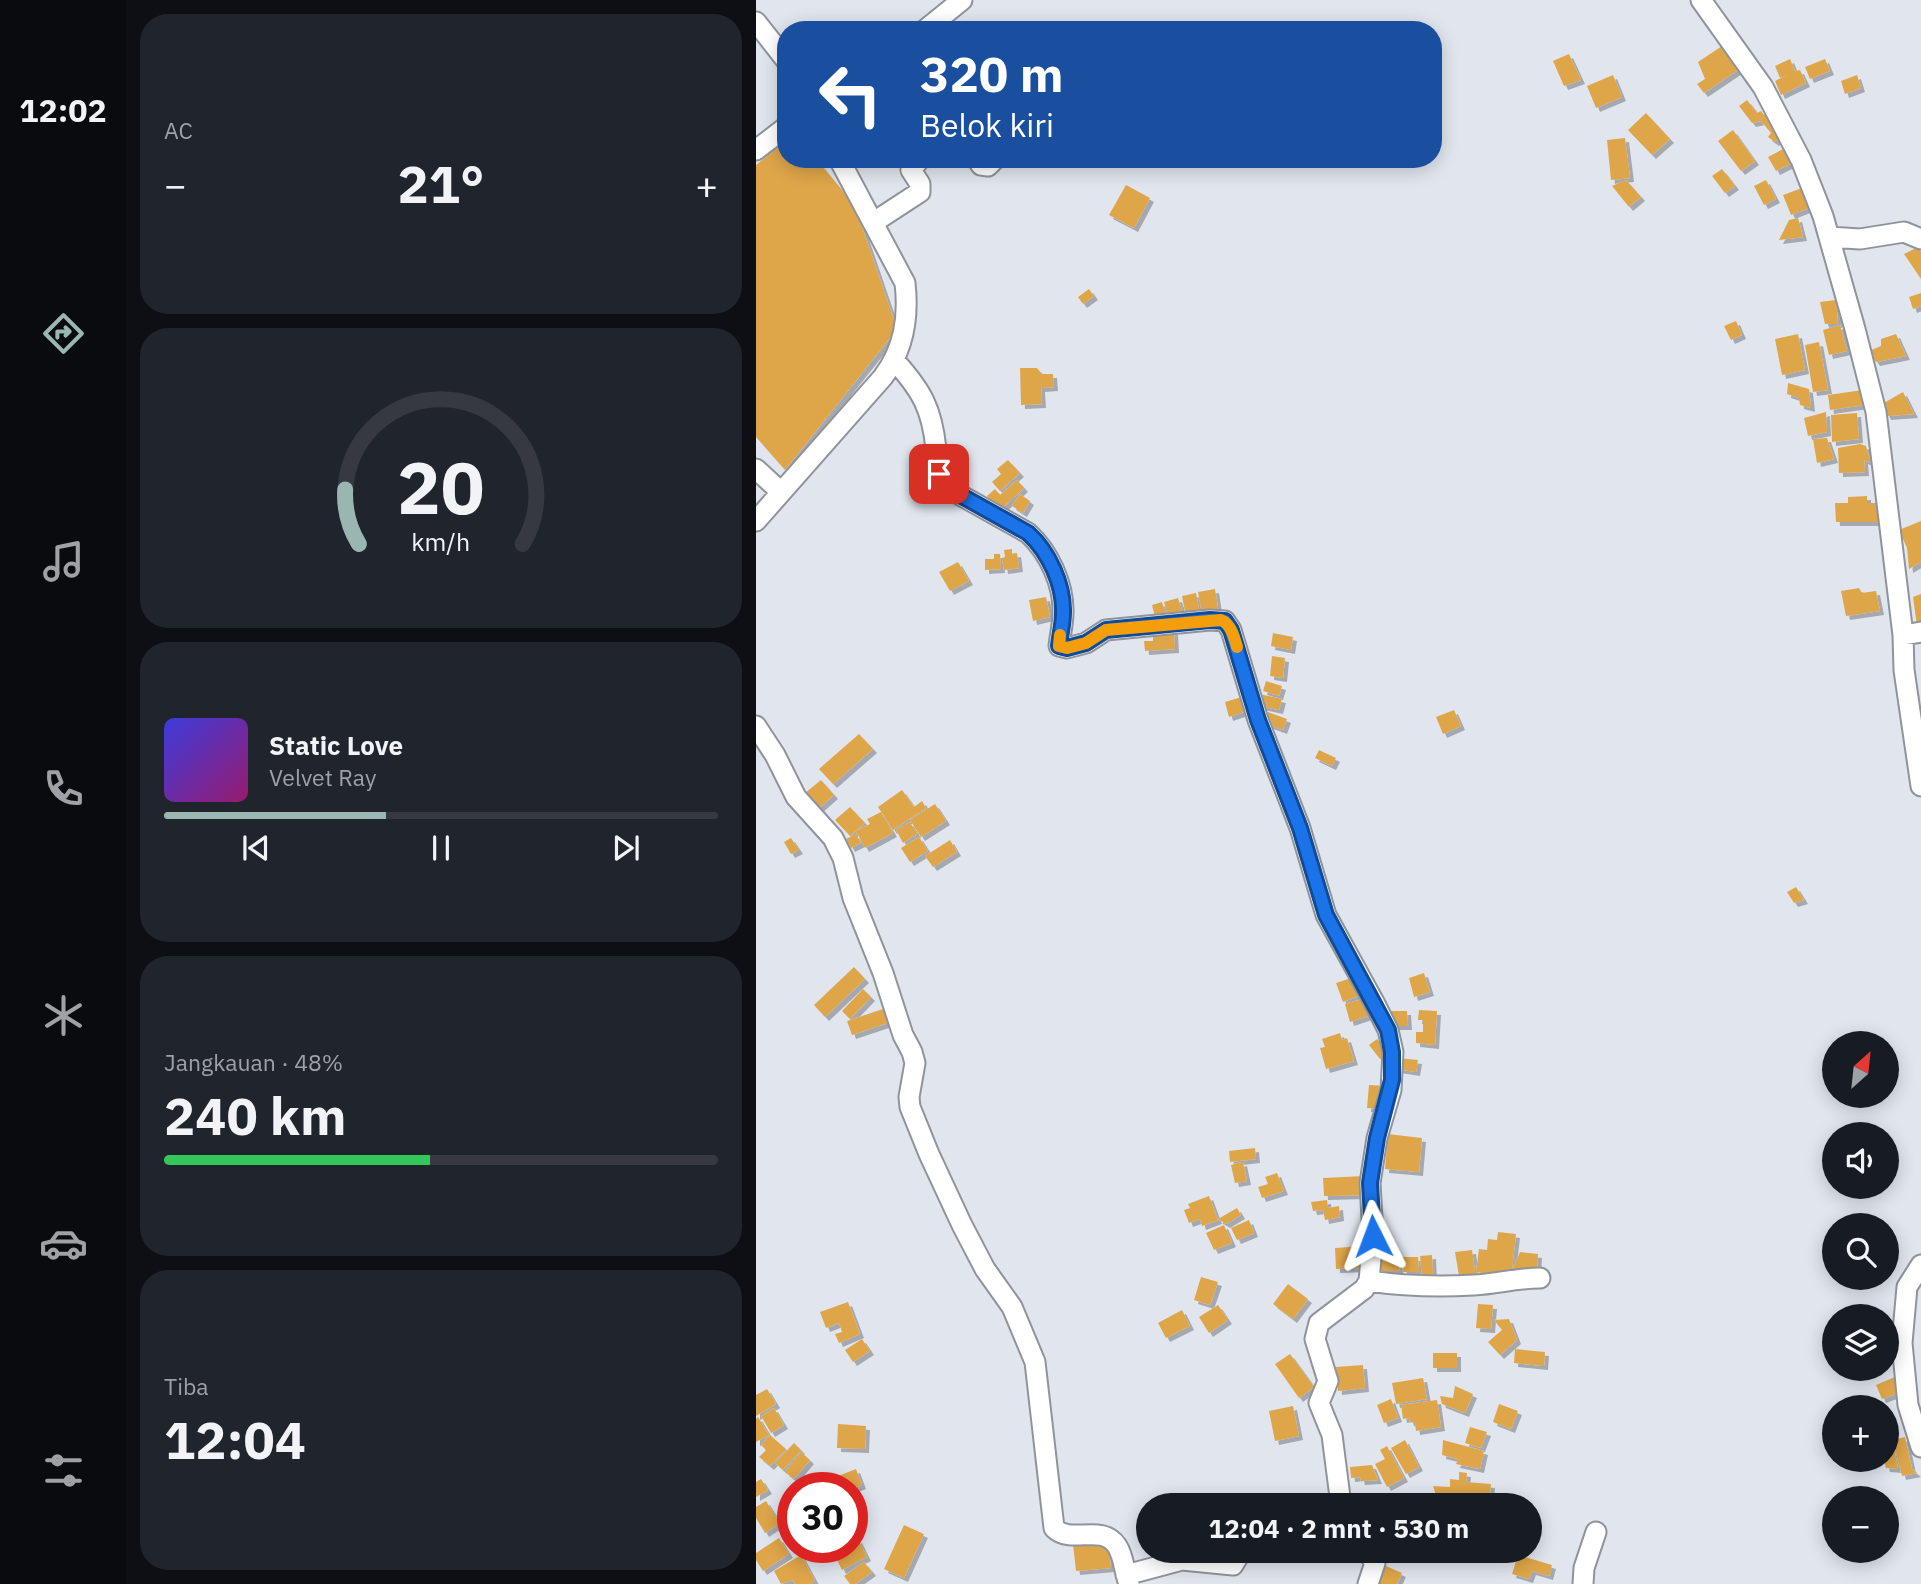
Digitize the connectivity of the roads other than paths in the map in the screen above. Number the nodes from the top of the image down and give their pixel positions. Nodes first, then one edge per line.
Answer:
1 (962, 0) edge
2 (1701, 0) edge
3 (936, 21) edge
4 (759, 32) edge
5 (777, 51) edge
6 (777, 134) edge
7 (756, 150) edge
8 (844, 168) edge
9 (913, 168) edge
10 (874, 222) junction
11 (1829, 237) junction
12 (1921, 239) edge
13 (895, 361) junction
14 (756, 469) edge
15 (781, 492) junction
16 (756, 521) edge
17 (1912, 634) edge
18 (756, 726) edge
19 (1921, 786) edge
20 (1921, 1265) edge
21 (1540, 1278) dead end
22 (1369, 1281) junction
23 (1921, 1447) edge
24 (1339, 1493) edge
25 (1596, 1532) dead end
26 (1174, 1563) edge
27 (1213, 1563) edge
28 (1234, 1563) edge
29 (1375, 1563) edge
30 (1127, 1580) edge
31 (1368, 1584) edge
32 (1583, 1584) edge

1 - 3 street
2 - 11 street
4 - 5 street
6 - 7 street
8 - 10 street
9 - 10 street
10 - 13 street
11 - 12 street
11 - 17 street
13 - 15 street
13 - 22 street
14 - 15 street
15 - 16 street
17 - 19 street
18 - 30 street
20 - 23 street
21 - 22 street
22 - 24 street
25 - 32 street
26 - 30 street
27 - 28 street
29 - 31 street

